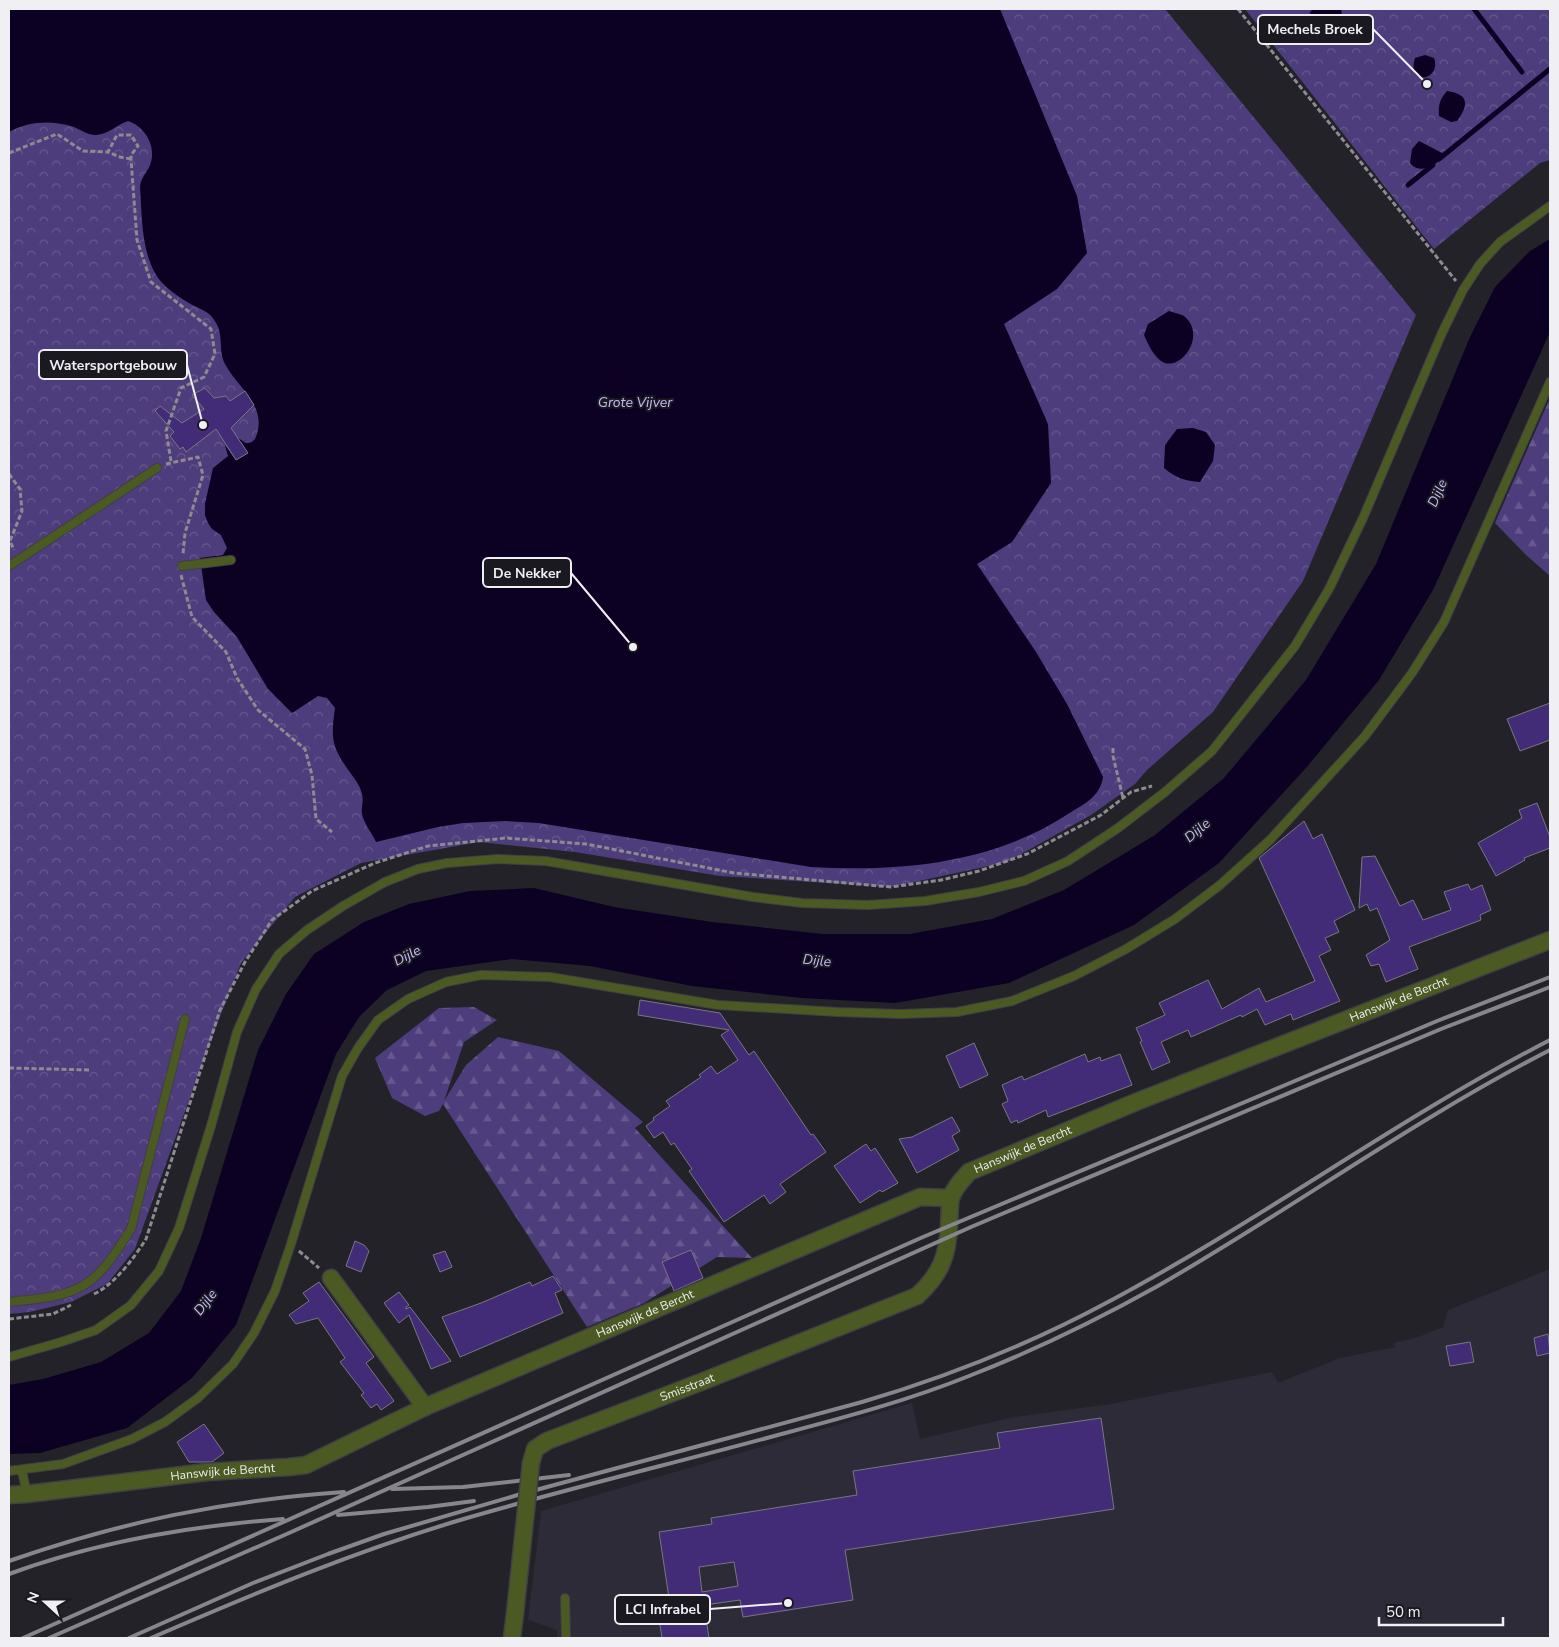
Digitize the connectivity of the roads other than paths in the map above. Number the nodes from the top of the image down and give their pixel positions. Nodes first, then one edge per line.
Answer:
1 (1550, 206) edge
2 (1550, 382) edge
3 (157, 468) road end
4 (231, 560) dead end
5 (9, 566) edge
6 (182, 566) road end
7 (1550, 940) edge
8 (185, 1019) dead end
9 (951, 1198) junction
10 (331, 1278) road end
11 (9, 1302) edge
12 (9, 1357) edge
13 (425, 1407) junction
14 (9, 1471) edge
15 (22, 1471) junction
16 (27, 1494) junction
17 (9, 1495) edge
18 (565, 1598) dead end
19 (512, 1638) edge
20 (566, 1638) edge

1 - 12 lane
2 - 15 lane
3 - 5 lane
4 - 6 lane
7 - 9 street, Hanswijk de Bercht
8 - 11 lane
9 - 13 street, Hanswijk de Bercht
9 - 19 street, Smisstraat, bridge
10 - 13 street
13 - 16 street, Hanswijk de Bercht
14 - 15 lane
15 - 16 lane
16 - 17 street, Hanswijk de Bercht
18 - 20 lane

